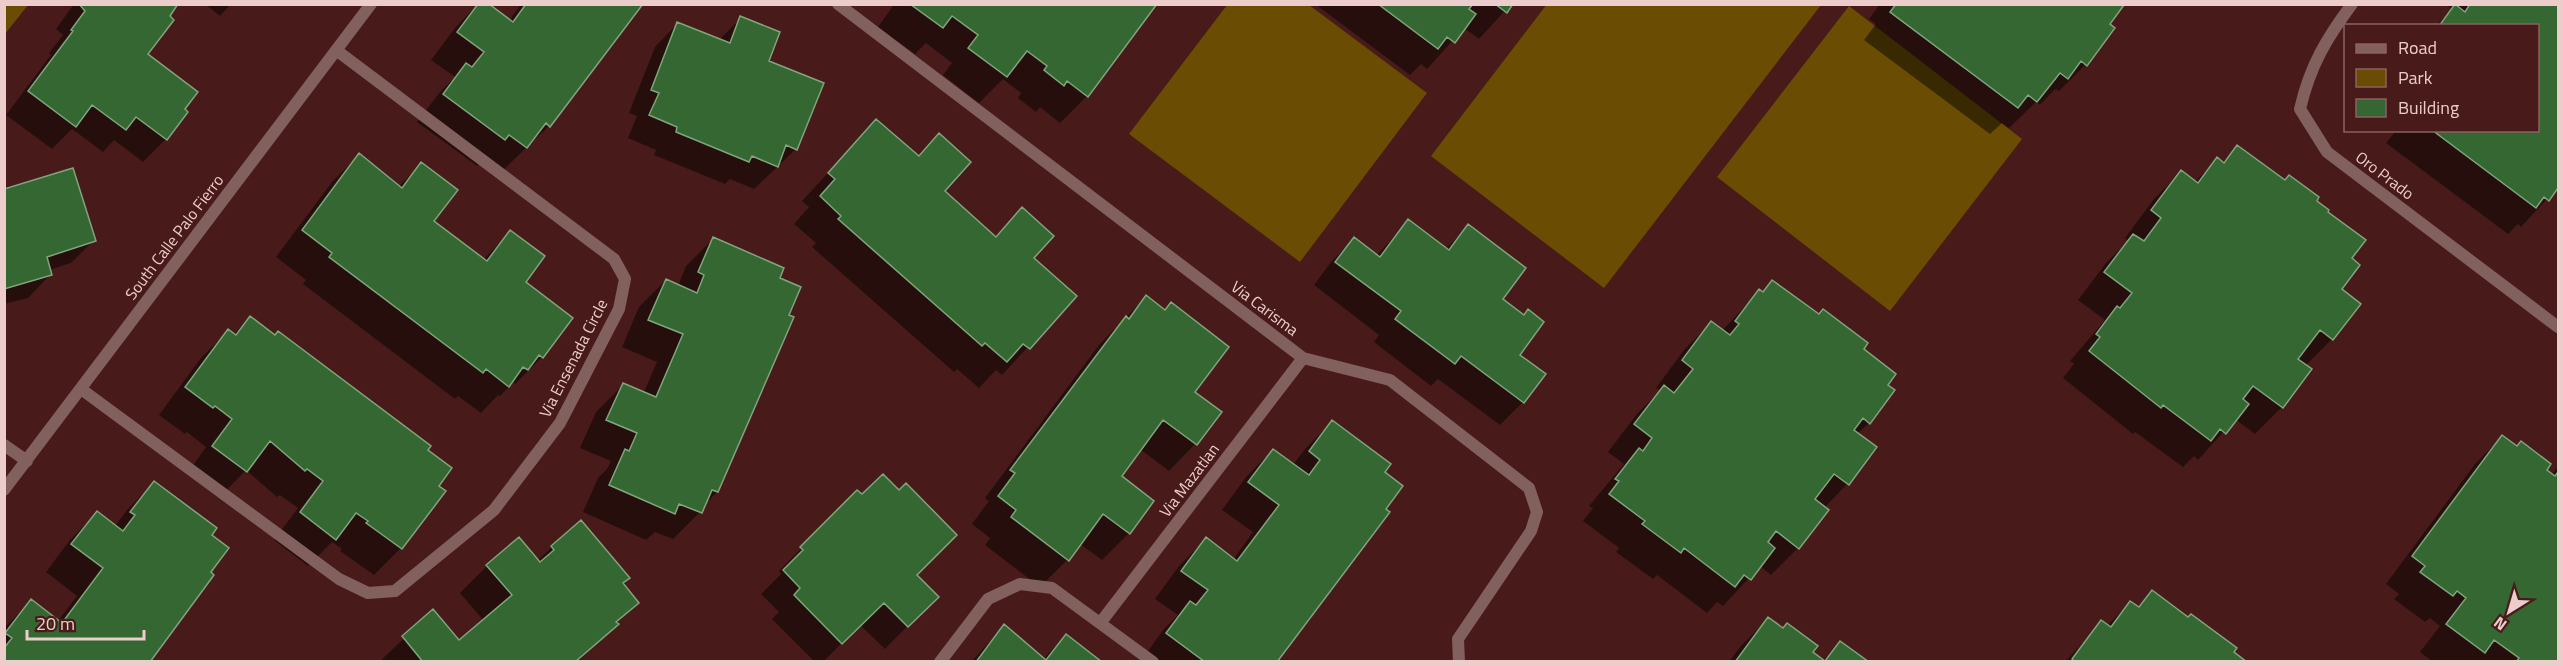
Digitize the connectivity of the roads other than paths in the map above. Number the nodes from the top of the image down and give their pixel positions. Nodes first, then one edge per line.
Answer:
1 (371, 4) edge
2 (838, 4) edge
3 (2352, 4) edge
4 (336, 50) junction
5 (2559, 327) edge
6 (1303, 358) junction
7 (81, 389) junction
8 (4, 445) edge
9 (27, 461) junction
10 (4, 490) edge
11 (1101, 622) junction
12 (940, 662) edge
13 (1153, 662) edge
14 (1459, 662) edge

1 - 4 street, South Calle Palo Fierro
2 - 6 street, Via Carisma
3 - 5 street, Oro Prado
4 - 7 street, South Calle Palo Fierro
4 - 7 street, Via Ensenada Circle
6 - 11 street, Via Mazatlan
6 - 14 street, Via Carisma
7 - 9 street, South Calle Palo Fierro
8 - 9 street
9 - 10 street, South Calle Palo Fierro
11 - 12 street
11 - 13 street

